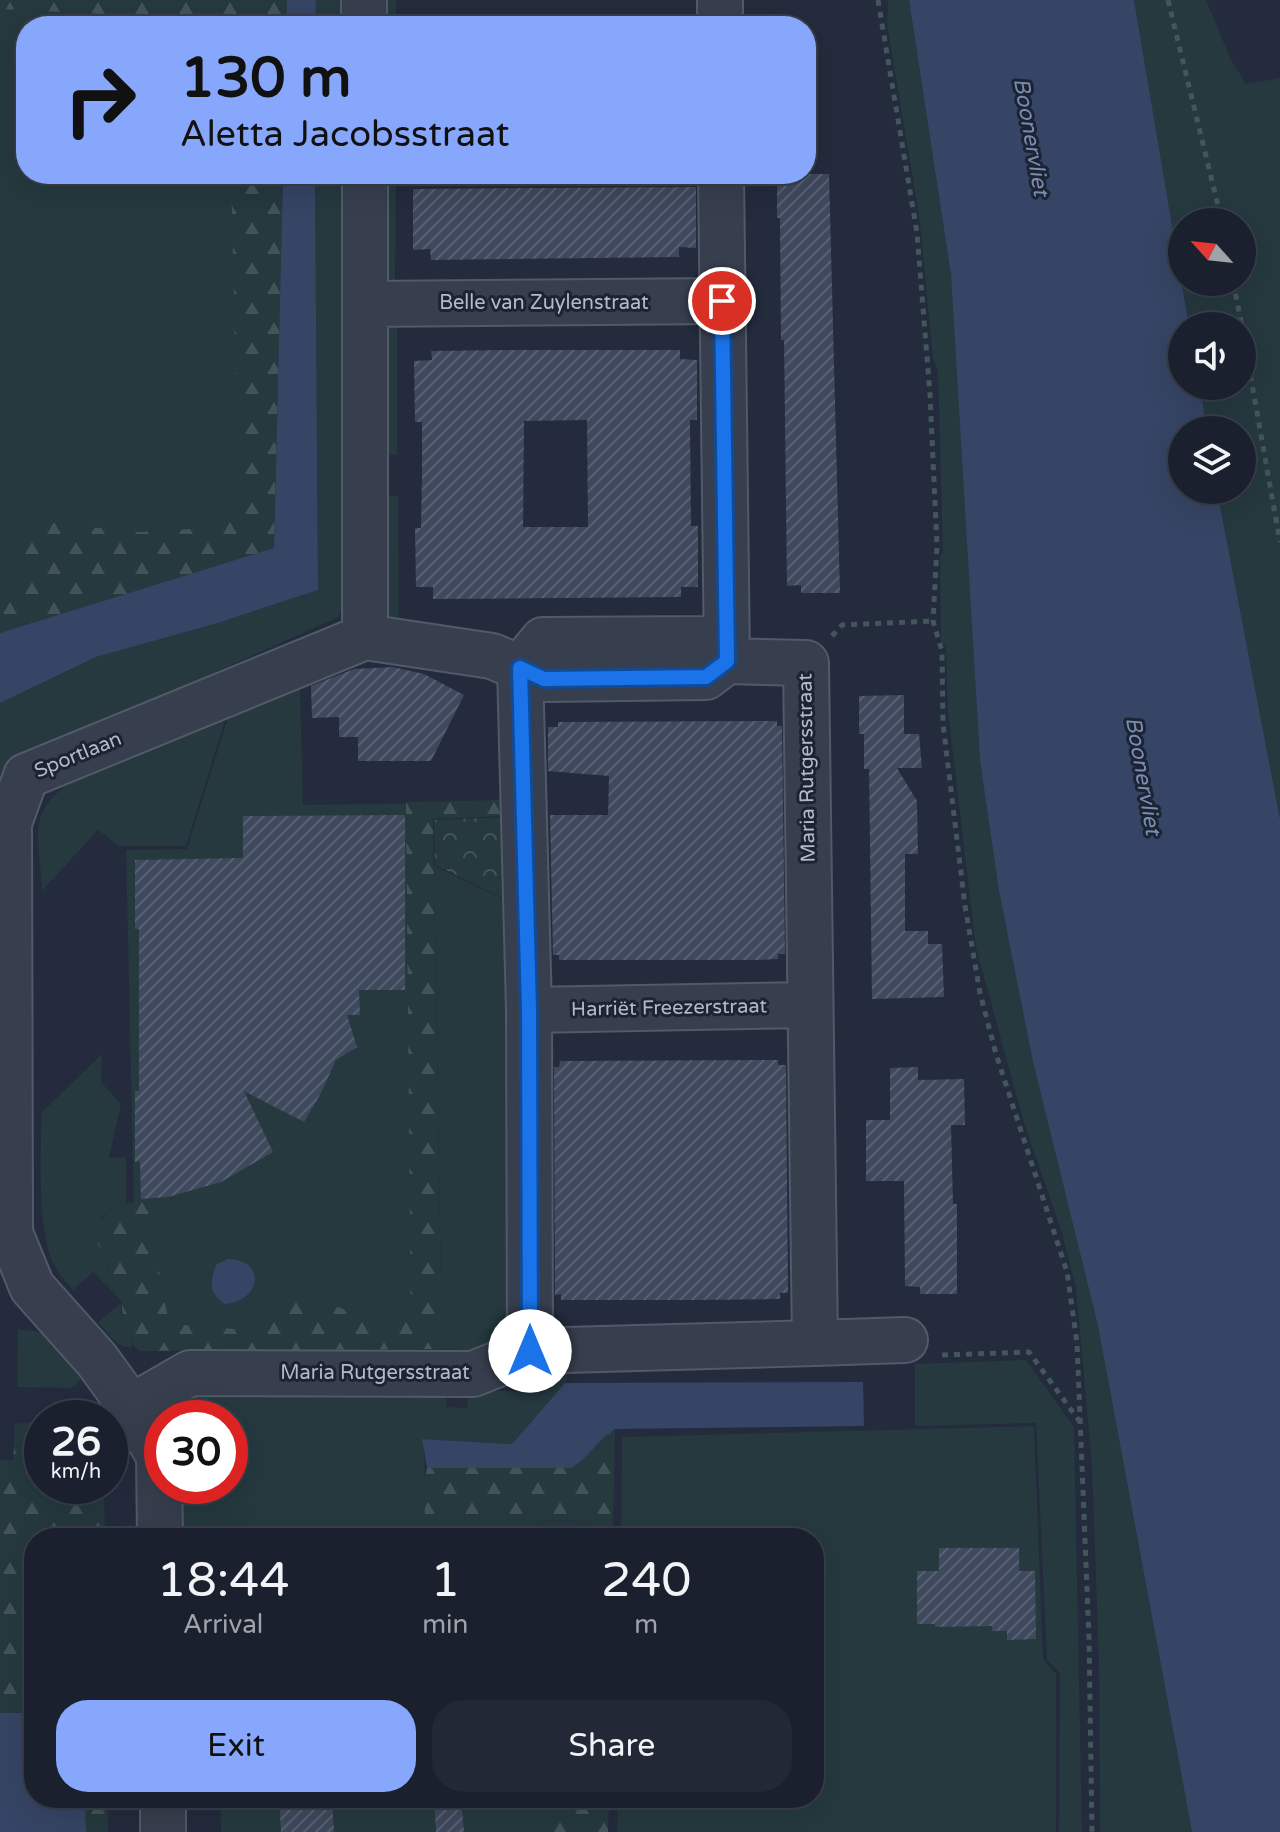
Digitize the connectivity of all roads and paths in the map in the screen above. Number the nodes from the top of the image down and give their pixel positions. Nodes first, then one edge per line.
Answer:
1 (878, 0) edge
2 (1168, 0) edge
3 (365, 184) edge
4 (721, 184) edge
5 (1219, 208) edge
6 (722, 301) junction
7 (365, 304) junction
8 (1255, 400) edge
9 (1280, 542) edge
10 (933, 621) junction
11 (842, 625) dead end
12 (365, 637) junction
13 (727, 661) junction
14 (520, 668) junction
15 (809, 1005) junction
16 (529, 1010) junction
17 (905, 1340) joint
18 (815, 1343) junction
19 (530, 1351) junction
20 (131, 1407) junction
21 (1080, 1422) junction
22 (160, 1528) edge
23 (163, 1808) edge
24 (163, 1832) edge
25 (1092, 1832) edge

1 - 10 path
2 - 5 path
3 - 7 street
4 - 6 street
6 - 7 street, Belle van Zuylenstraat
6 - 13 street
7 - 12 street
8 - 9 path
10 - 11 path
10 - 21 path
12 - 14 street
12 - 20 street, Sportlaan
13 - 14 street
13 - 15 street, Maria Rutgersstraat
14 - 16 street
15 - 16 street, Harriët Freezerstraat
15 - 18 street, Maria Rutgersstraat
16 - 19 street
17 - 18 street, Maria Rutgersstraat
17 - 21 path
18 - 19 street, Maria Rutgersstraat
19 - 20 street, Maria Rutgersstraat
20 - 22 street, Sportlaan
21 - 25 path
23 - 24 street

